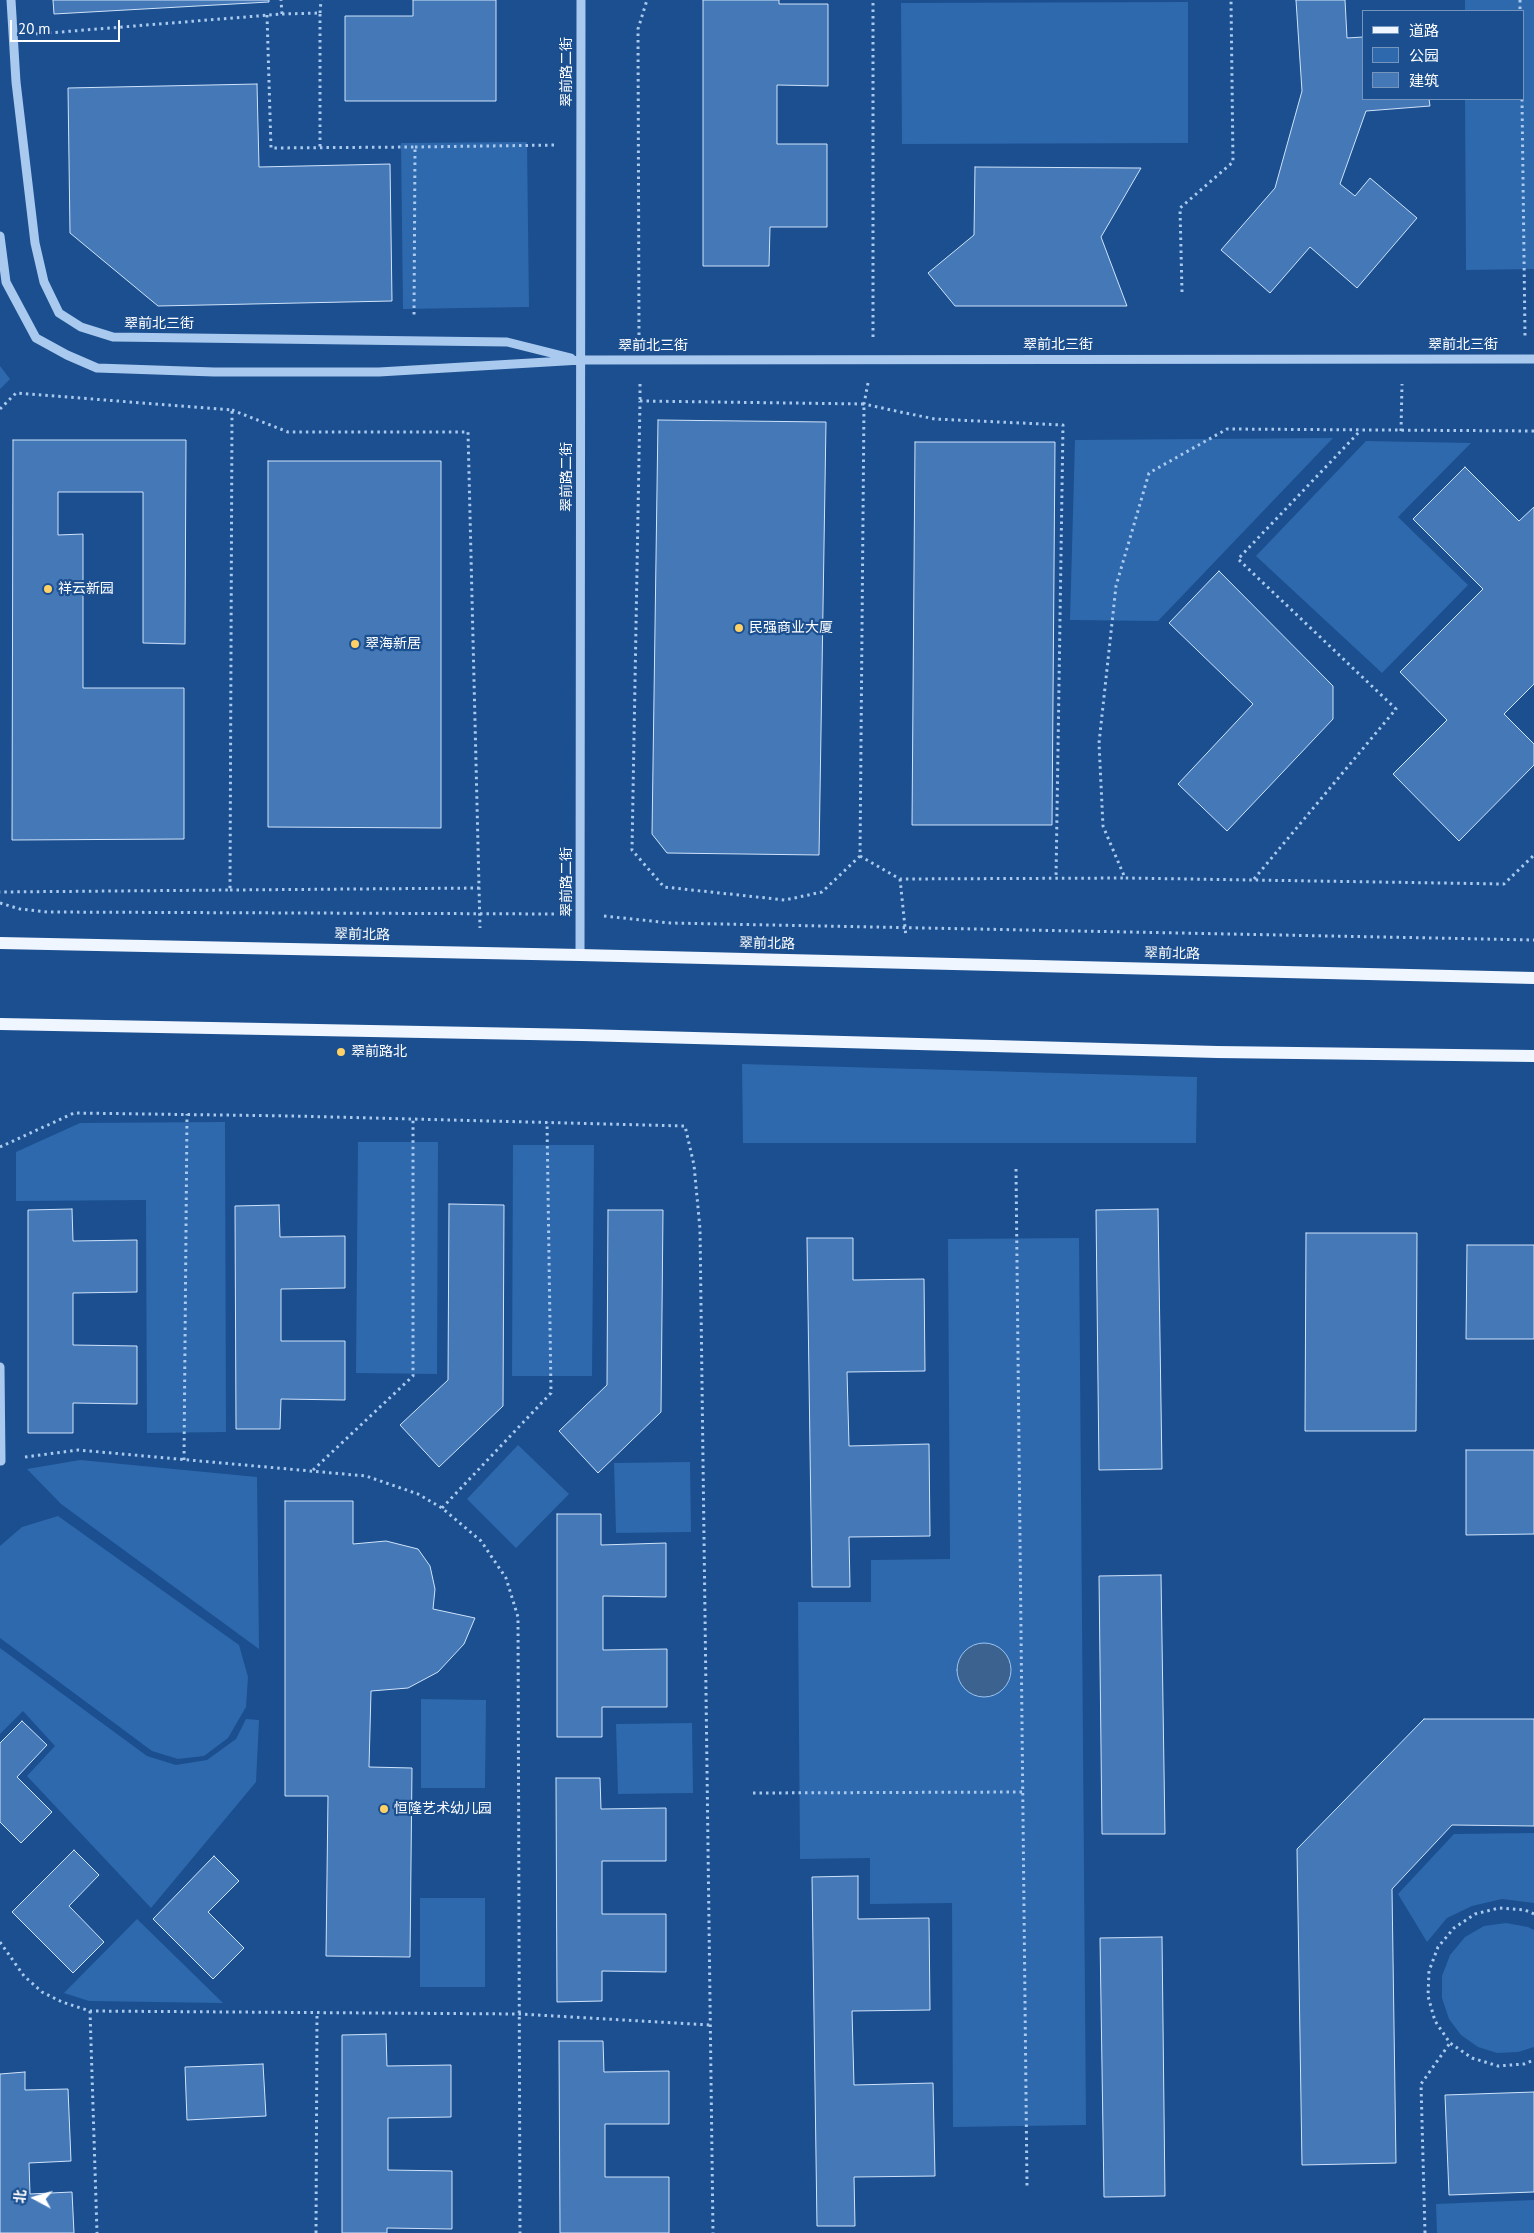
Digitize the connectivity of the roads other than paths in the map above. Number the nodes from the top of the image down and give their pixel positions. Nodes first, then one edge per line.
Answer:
1 (11, 0) edge
2 (581, 0) edge
3 (0, 236) edge
4 (1530, 359) edge
5 (581, 360) junction
6 (0, 943) edge
7 (580, 954) junction
8 (1534, 978) edge
9 (0, 1024) edge
10 (1534, 1056) edge
11 (0, 1367) edge
12 (1, 1461) edge

1 - 5 street, 翠前北三街
2 - 5 street, 翠前路二街
3 - 5 street, 翠前北三街
4 - 5 street, 翠前北三街
5 - 7 street, 翠前路二街
6 - 7 main road, 翠前北路
7 - 8 main road, 翠前北路
9 - 10 main road
11 - 12 street

